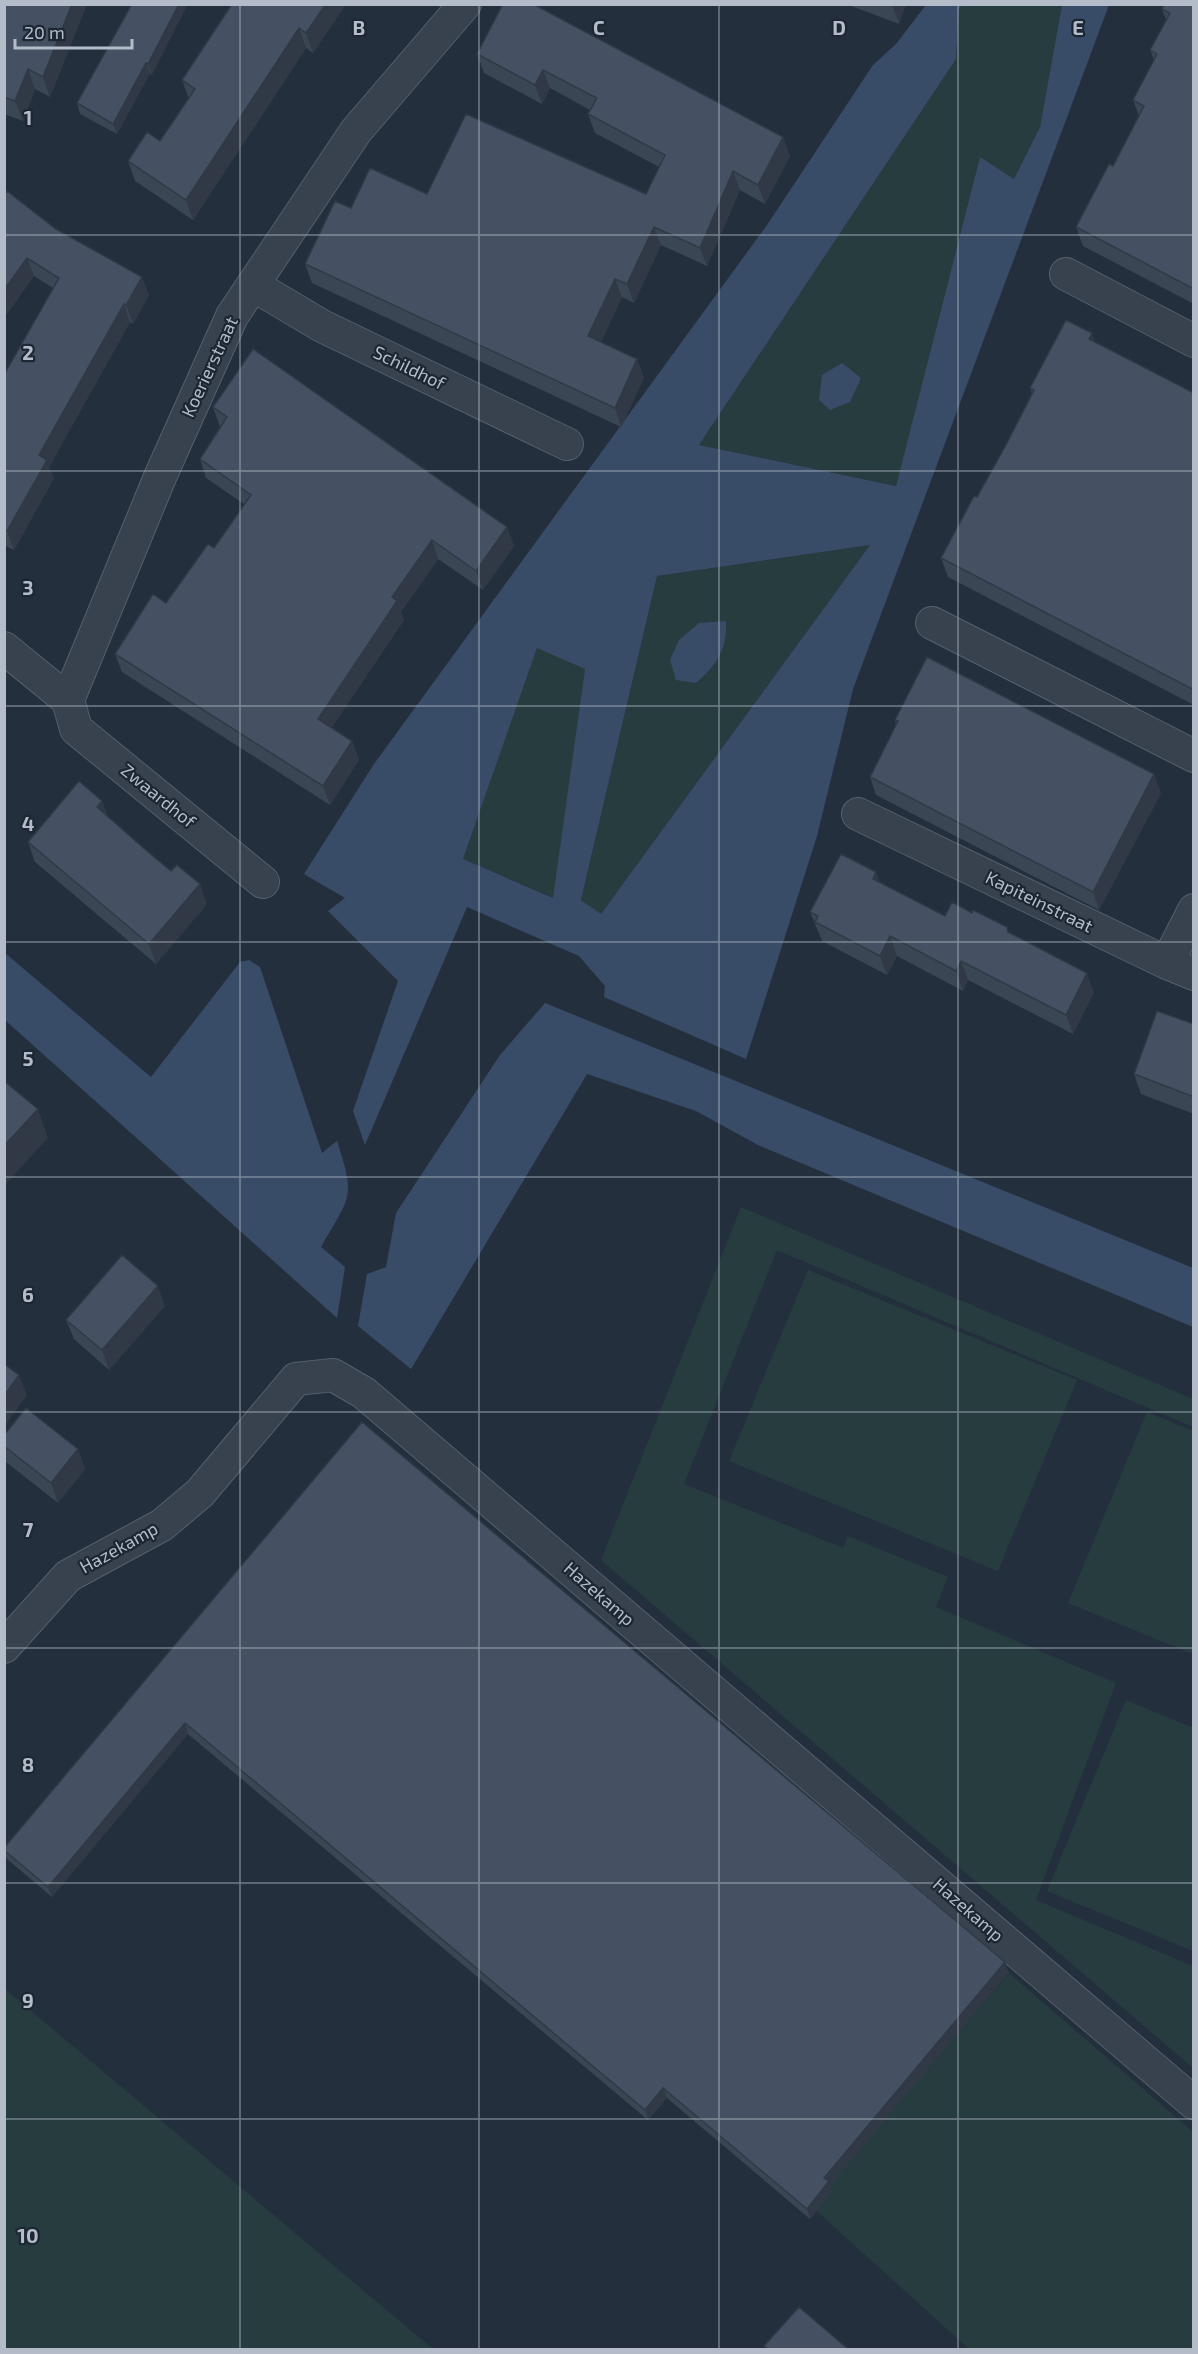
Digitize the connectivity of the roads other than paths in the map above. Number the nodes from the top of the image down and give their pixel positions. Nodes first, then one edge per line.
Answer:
1 (465, 4) edge
2 (1066, 274) dead end
3 (253, 285) junction
4 (1194, 341) edge
5 (567, 444) dead end
6 (932, 623) dead end
7 (4, 648) edge
8 (68, 700) junction
9 (1194, 756) edge
10 (858, 814) dead end
11 (262, 882) dead end
12 (1194, 910) edge
13 (1180, 968) edge
14 (4, 1647) edge
15 (1194, 2103) edge

1 - 3 street, Koerierstraat
2 - 4 street
3 - 5 street, Schildhof
3 - 8 street, Koerierstraat
6 - 9 street
7 - 8 street
8 - 11 street, Zwaardhof
10 - 13 street, Kapiteinstraat
12 - 13 street, Kapiteinstraat
14 - 15 street, Hazekamp

